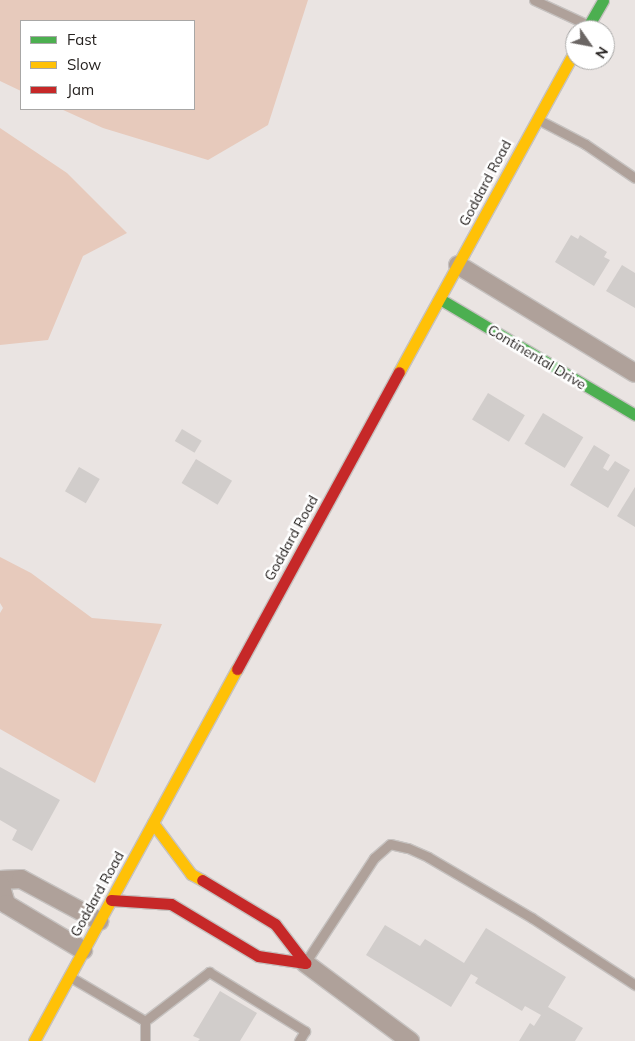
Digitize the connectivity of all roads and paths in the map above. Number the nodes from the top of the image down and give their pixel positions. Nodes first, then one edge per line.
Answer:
1 (534, 0) edge
2 (603, 0) edge
3 (572, 20) edge
4 (592, 20) edge
5 (565, 68) edge
6 (536, 119) junction
7 (635, 177) edge
8 (458, 265) junction
9 (440, 299) junction
10 (635, 373) edge
11 (635, 415) edge
12 (153, 823) junction
13 (0, 880) edge
14 (0, 884) edge
15 (111, 900) junction
16 (99, 921) junction
17 (83, 950) junction
18 (305, 963) junction
19 (69, 976) junction
20 (635, 985) edge
21 (145, 1021) junction
22 (34, 1041) edge
23 (145, 1041) edge
24 (299, 1041) edge
25 (410, 1041) edge

1 - 3 lane
2 - 4 main road
5 - 6 main road, Goddard Road
6 - 7 lane
6 - 8 main road, Goddard Road
8 - 9 main road, Goddard Road
8 - 10 street
9 - 11 main road, Continental Drive
9 - 12 main road, Goddard Road
12 - 15 main road, Goddard Road
12 - 18 main road
13 - 16 street
14 - 17 street
15 - 16 main road, Goddard Road
15 - 18 main road
16 - 17 main road, Goddard Road
17 - 19 main road, Goddard Road
18 - 20 lane
18 - 25 street
19 - 21 lane
19 - 22 main road, Goddard Road
21 - 23 lane
21 - 24 lane

